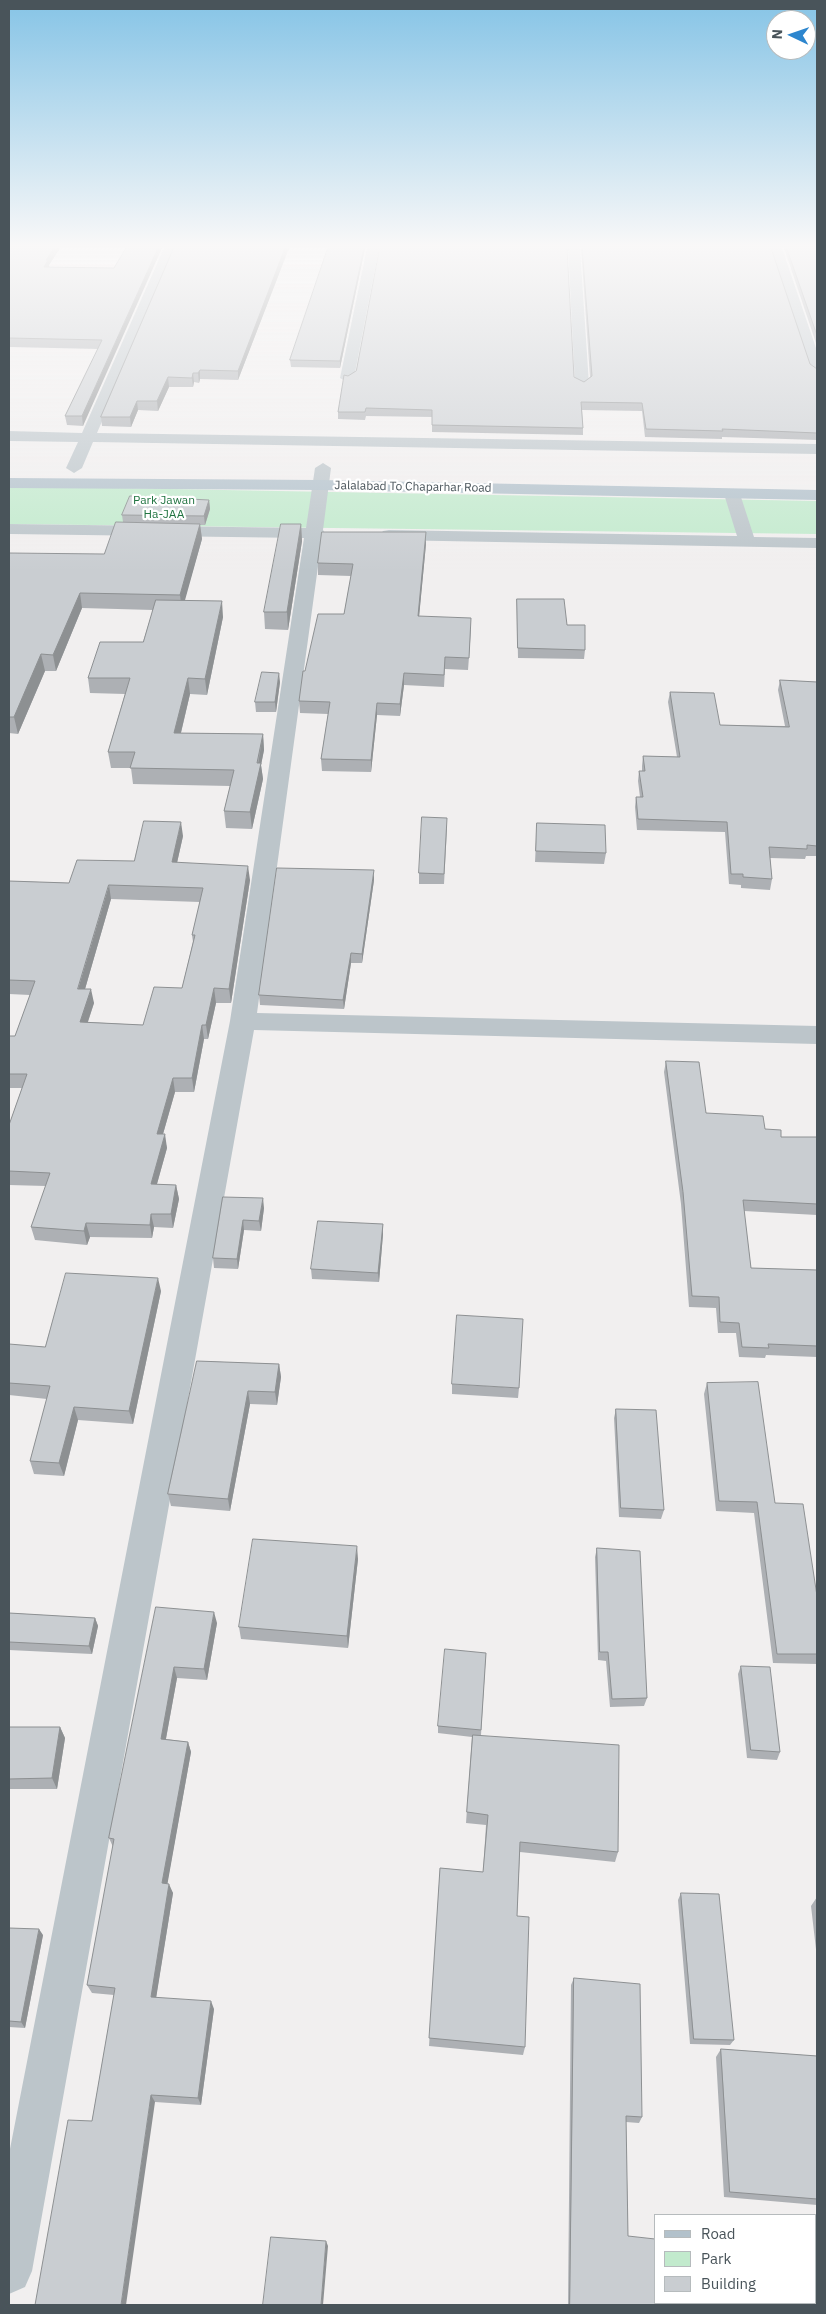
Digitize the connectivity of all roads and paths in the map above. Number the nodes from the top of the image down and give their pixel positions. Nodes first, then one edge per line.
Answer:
1 (123, 356) edge
2 (352, 356) edge
3 (580, 356) edge
4 (812, 356) edge
5 (817, 371) edge
6 (347, 378) edge
7 (582, 384) edge
8 (9, 436) edge
9 (88, 437) junction
10 (817, 449) edge
11 (55, 467) dead end
12 (74, 468) junction
13 (94, 468) dead end
14 (322, 473) junction
15 (9, 483) edge
16 (732, 494) junction
17 (817, 495) edge
18 (9, 529) edge
19 (322, 533) junction
20 (372, 534) edge
21 (747, 542) junction
22 (817, 543) edge
23 (243, 1021) junction
24 (817, 1035) edge
25 (9, 2271) edge

1 - 9 street
2 - 6 street
3 - 7 street
4 - 5 street
8 - 9 street
9 - 10 street
9 - 12 street
11 - 12 main road
12 - 13 main road
14 - 15 main road, Jalalabad To Chaparhar Road
14 - 16 main road, Jalalabad To Chaparhar Road
14 - 19 street
16 - 17 main road, Jalalabad To Chaparhar Road
16 - 21 street
18 - 19 street
19 - 23 street
20 - 21 street
21 - 22 street
23 - 24 street
23 - 25 street

